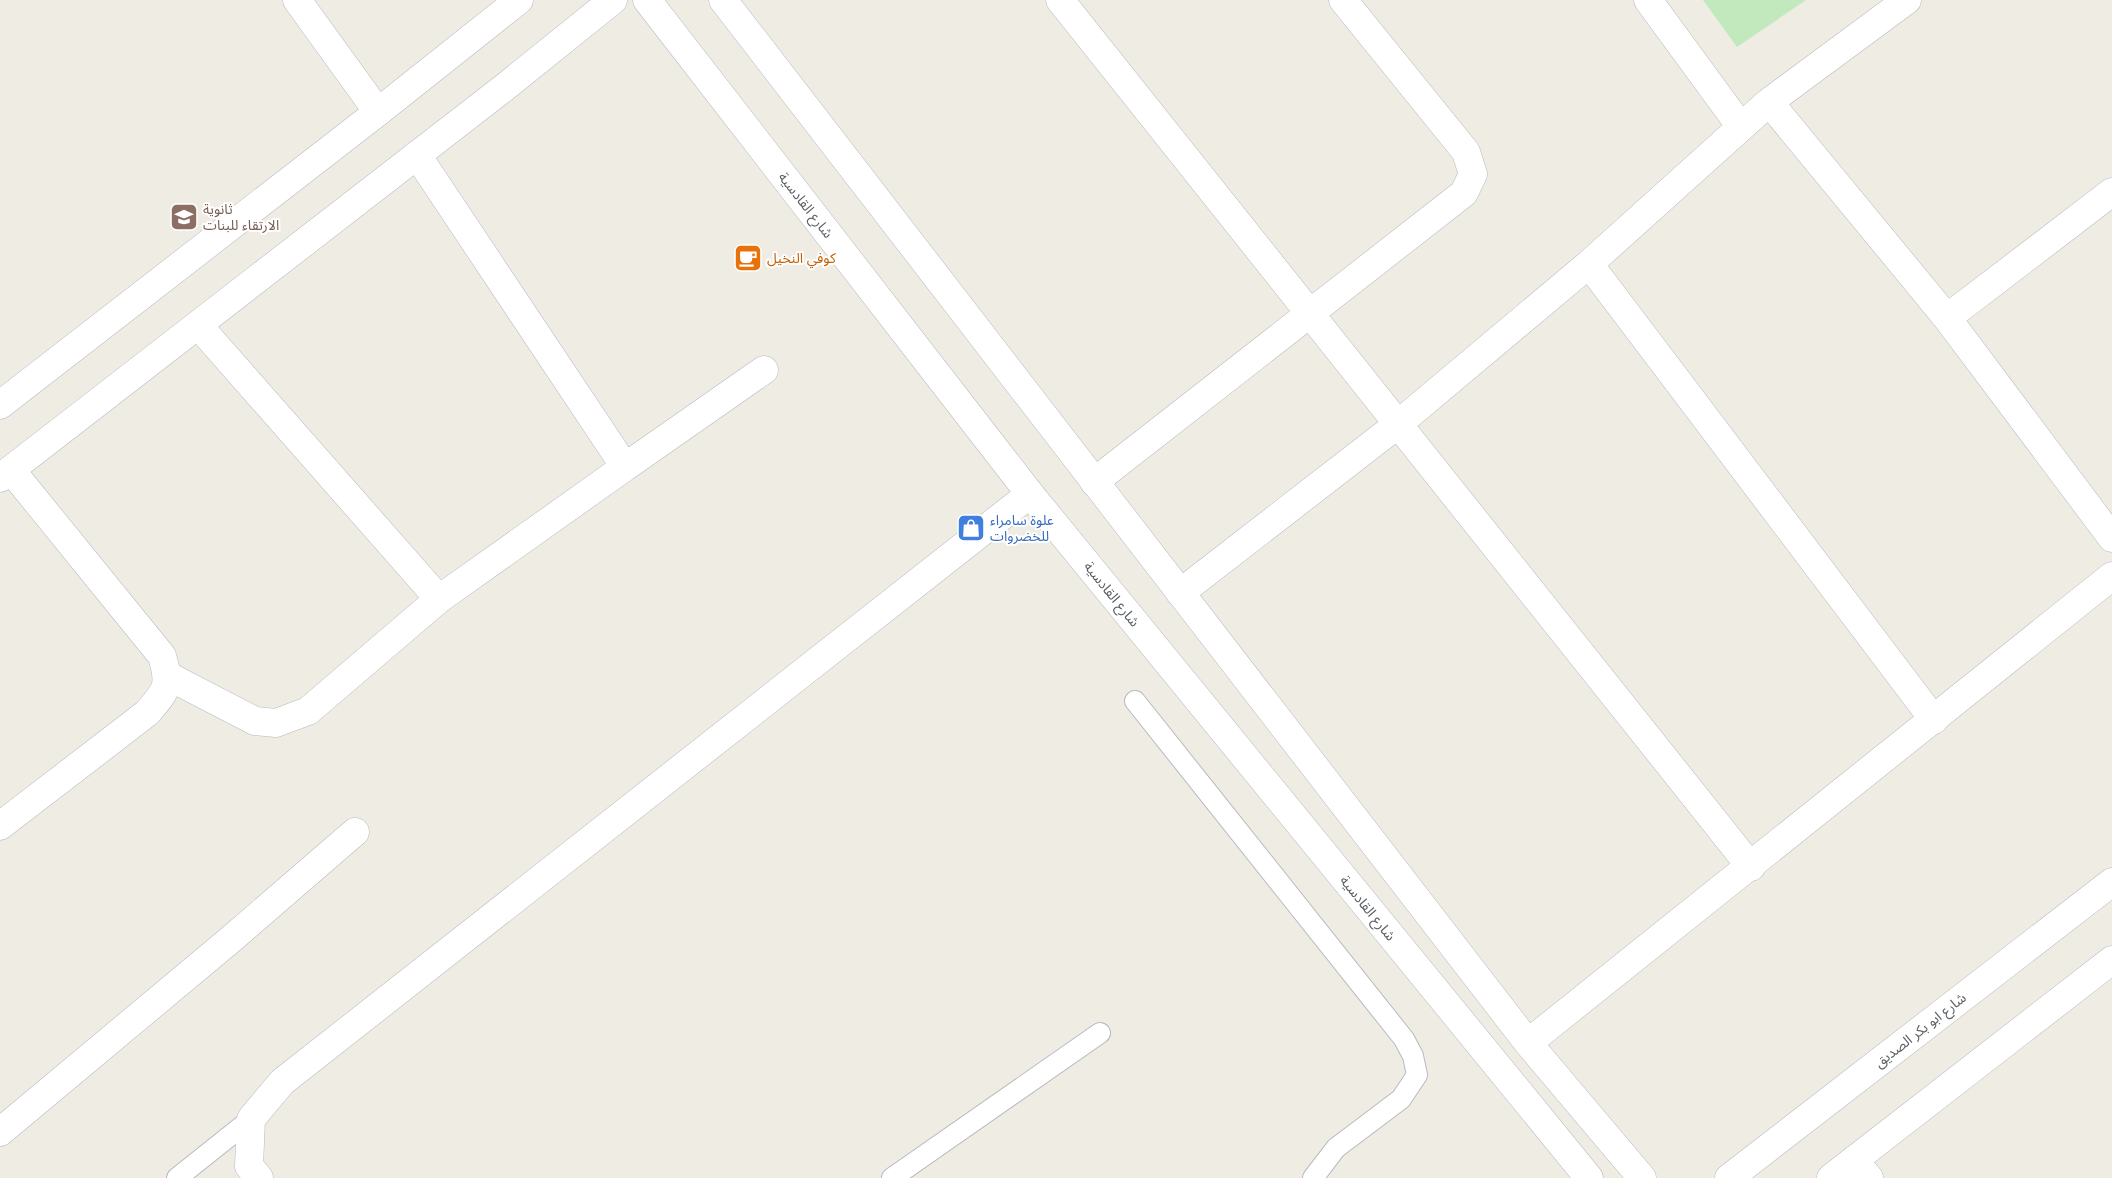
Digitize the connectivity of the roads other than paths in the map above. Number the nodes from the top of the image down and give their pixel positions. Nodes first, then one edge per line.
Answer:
1 (297, 0) edge
2 (519, 0) edge
3 (613, 0) edge
4 (647, 0) edge
5 (723, 0) edge
6 (1060, 0) edge
7 (1343, 0) edge
8 (1648, 0) edge
9 (1907, 0) edge
10 (1769, 102) junction
11 (378, 112) junction
12 (1741, 127) junction
13 (417, 155) junction
14 (2112, 192) edge
15 (1589, 264) junction
16 (1309, 314) junction
17 (1947, 318) junction
18 (198, 325) junction
19 (764, 370) dead end
20 (0, 405) edge
21 (1397, 424) junction
22 (624, 467) junction
23 (5, 474) edge
24 (1094, 482) junction
25 (1030, 494) junction
26 (2112, 538) edge
27 (2112, 576) edge
28 (1180, 593) junction
29 (439, 599) junction
30 (168, 676) junction
31 (1135, 701) dead end
32 (1934, 720) junction
33 (0, 826) edge
34 (355, 832) dead end
35 (1751, 867) junction
36 (2112, 882) edge
37 (2112, 960) edge
38 (1100, 1033) dead end
39 (1528, 1043) junction
40 (251, 1119) junction
41 (0, 1132) edge
42 (1861, 1169) edge
43 (177, 1178) edge
44 (259, 1178) edge
45 (892, 1178) edge
46 (1313, 1178) edge
47 (1588, 1178) edge
48 (1642, 1178) edge
49 (1729, 1178) edge
50 (1831, 1178) edge

1 - 11 street
2 - 11 street
3 - 13 street
4 - 25 street, شارع القادسية
5 - 24 street
6 - 16 street
7 - 16 street
8 - 12 street
9 - 10 street
10 - 12 street
10 - 17 street
11 - 20 street
12 - 15 street
13 - 18 street
13 - 22 street
14 - 17 street
15 - 21 street
15 - 32 street
16 - 21 street
16 - 24 street
17 - 26 street
18 - 23 street
18 - 29 street
19 - 22 street
21 - 28 street
21 - 35 street
22 - 29 street
23 - 30 street
24 - 28 street
25 - 40 street
25 - 47 street, شارع القادسية
27 - 32 street
28 - 39 street
29 - 30 street
30 - 33 street
31 - 46 lane
32 - 35 street
34 - 41 street
35 - 39 street
36 - 49 street, شارع ابو بكر الصديق
37 - 42 street
38 - 45 lane
39 - 48 street
40 - 43 lane
40 - 44 street
42 - 50 street

